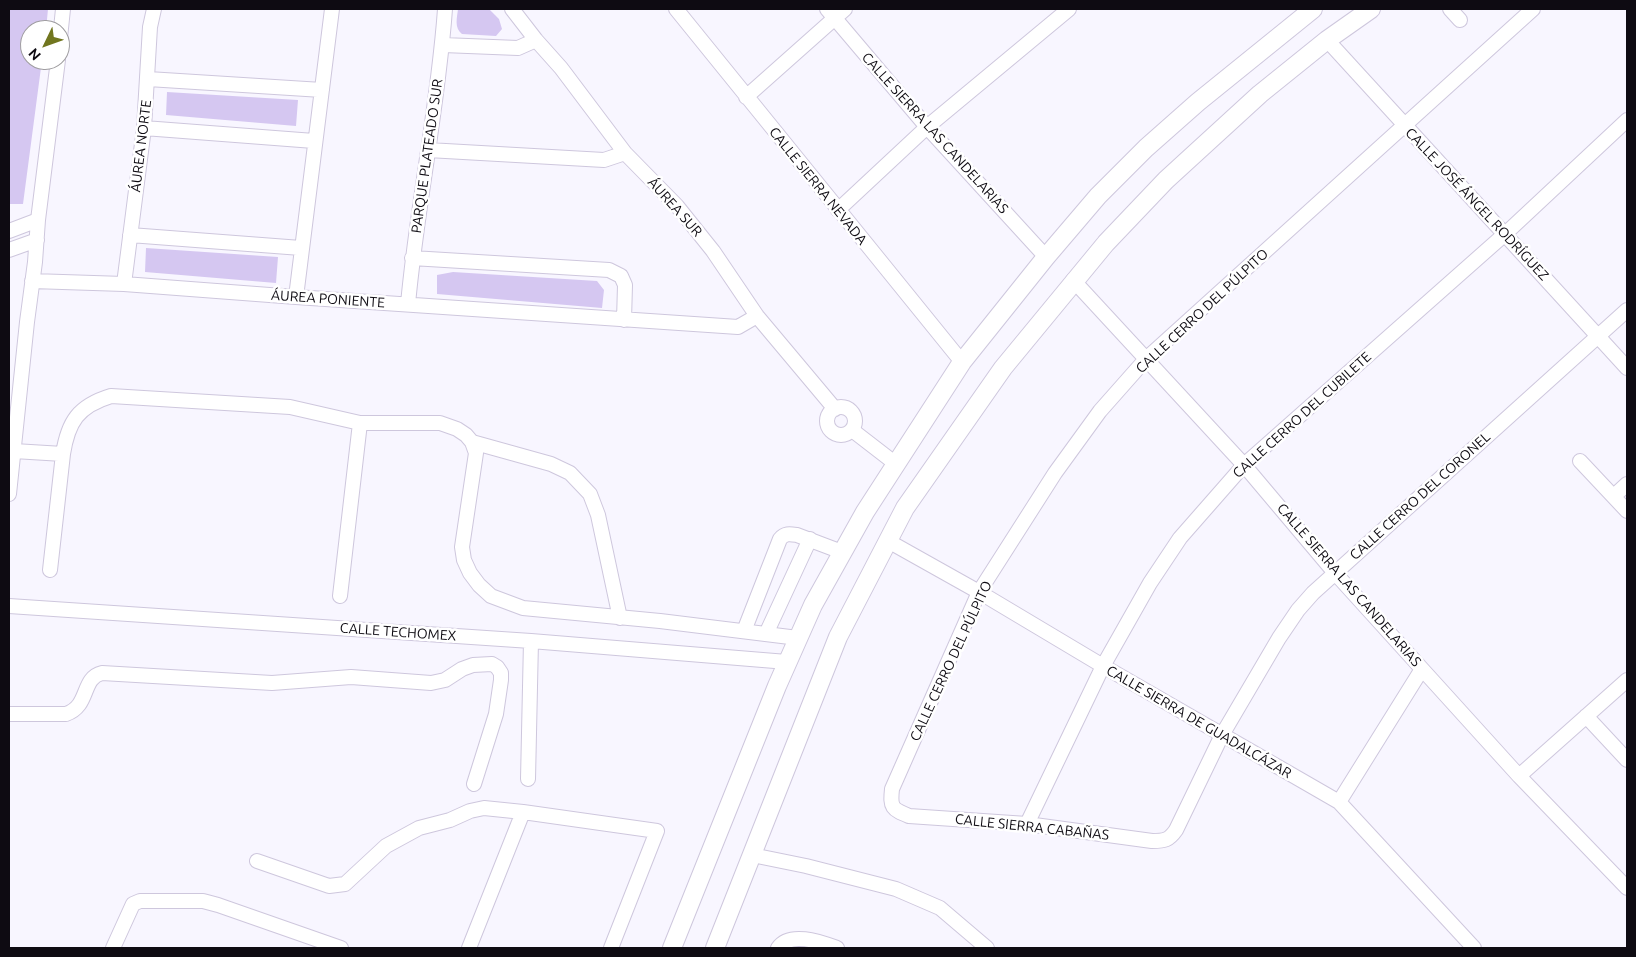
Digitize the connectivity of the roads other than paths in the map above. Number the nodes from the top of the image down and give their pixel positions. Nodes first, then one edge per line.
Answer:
1 (154, 9) edge
2 (332, 9) edge
3 (446, 9) edge
4 (512, 9) edge
5 (676, 9) edge
6 (1070, 9) edge
7 (1371, 9) edge
8 (1450, 9) edge
9 (1533, 9) edge
10 (1307, 10) edge
11 (835, 12) edge
12 (1460, 20) dead end
13 (536, 40) junction
14 (1327, 40) junction
15 (443, 45) junction
16 (57, 70) edge
17 (148, 79) junction
18 (322, 90) junction
19 (746, 97) junction
20 (1627, 120) edge
21 (1406, 126) junction
22 (927, 127) junction
23 (144, 128) junction
24 (314, 141) junction
25 (428, 150) junction
26 (625, 153) junction
27 (838, 210) junction
28 (38, 220) junction
29 (9, 231) edge
30 (1505, 234) junction
31 (130, 235) junction
32 (38, 240) junction
33 (301, 248) junction
34 (9, 250) edge
35 (1046, 257) junction
36 (412, 258) junction
37 (1073, 280) junction
38 (32, 282) junction
39 (124, 284) junction
40 (296, 297) junction
41 (408, 304) junction
42 (1627, 310) edge
43 (757, 316) junction
44 (624, 320) junction
45 (1598, 336) junction
46 (1146, 359) junction
47 (962, 362) junction
48 (1627, 368) edge
49 (835, 409) junction
50 (360, 423) junction
51 (852, 430) junction
52 (472, 442) junction
53 (14, 451) junction
54 (63, 454) junction
55 (1580, 461) dead end
56 (896, 464) junction
57 (1244, 465) junction
58 (1627, 484) edge
59 (9, 494) edge
60 (1614, 496) junction
61 (1627, 511) edge
62 (810, 539) junction
63 (888, 541) junction
64 (842, 552) junction
65 (50, 570) dead end
66 (1335, 572) junction
67 (979, 592) junction
68 (340, 596) dead end
69 (9, 606) edge
70 (620, 618) junction
71 (744, 631) junction
72 (766, 634) junction
73 (798, 638) junction
74 (531, 641) junction
75 (787, 662) junction
76 (1103, 666) junction
77 (1422, 668) junction
78 (1627, 680) edge
79 (9, 714) edge
80 (1586, 716) junction
81 (1222, 735) junction
82 (1627, 760) edge
83 (1519, 776) junction
84 (528, 779) dead end
85 (474, 784) dead end
86 (1338, 802) junction
87 (895, 810) joint
88 (522, 812) junction
89 (1026, 824) junction
90 (1170, 839) joint
91 (752, 855) junction
92 (257, 861) dead end
93 (1627, 888) edge
94 (333, 947) edge
95 (113, 948) edge
96 (469, 948) edge
97 (611, 948) edge
98 (672, 948) edge
99 (715, 948) edge
100 (778, 948) edge
101 (837, 948) edge
102 (987, 948) edge
103 (1474, 948) edge

1 - 17 street, ÁUREA NORTE
2 - 18 street
3 - 15 street, PARQUE PLATEADO SUR
4 - 13 street, ÁUREA SUR
5 - 19 street, CALLE SIERRA NEVADA
6 - 22 street
7 - 14 main road
8 - 12 street
9 - 21 street, CALLE CERRO DEL PÚLPITO
10 - 35 main road
11 - 19 street
11 - 22 street, CALLE SIERRA LAS CANDELARIAS
13 - 15 street
13 - 26 street, ÁUREA SUR
14 - 21 street, CALLE JOSÉ ÁNGEL RODRÍGUEZ
14 - 37 main road
15 - 25 street, PARQUE PLATEADO SUR
16 - 28 street
17 - 18 street
17 - 23 street, ÁUREA NORTE
18 - 24 street
19 - 27 street, CALLE SIERRA NEVADA
20 - 30 street, CALLE CERRO DEL CUBILETE
21 - 30 street, CALLE JOSÉ ÁNGEL RODRÍGUEZ
21 - 46 street, CALLE CERRO DEL PÚLPITO
22 - 27 street
22 - 35 street, CALLE SIERRA LAS CANDELARIAS
23 - 24 street
23 - 31 street, ÁUREA NORTE
24 - 33 street
25 - 26 street
25 - 36 street, PARQUE PLATEADO SUR
26 - 43 street, ÁUREA SUR
27 - 47 street, CALLE SIERRA NEVADA
28 - 29 street
28 - 32 street
30 - 45 street, CALLE JOSÉ ÁNGEL RODRÍGUEZ
30 - 57 street, CALLE CERRO DEL CUBILETE
31 - 33 street
31 - 39 street, ÁUREA NORTE
32 - 34 street
32 - 38 street
33 - 40 street
35 - 47 main road
36 - 41 street, PARQUE PLATEADO SUR
36 - 44 street
37 - 46 street, CALLE SIERRA LAS CANDELARIAS
37 - 63 main road
38 - 39 street, ÁUREA PONIENTE
38 - 53 street
39 - 40 street, ÁUREA PONIENTE
40 - 41 street, ÁUREA PONIENTE
41 - 44 street, ÁUREA PONIENTE
42 - 45 street, CALLE CERRO DEL CORONEL
43 - 44 street, ÁUREA PONIENTE
43 - 49 street, ÁUREA SUR
45 - 48 street, CALLE JOSÉ ÁNGEL RODRÍGUEZ
45 - 66 street, CALLE CERRO DEL CORONEL
46 - 57 street, CALLE SIERRA LAS CANDELARIAS
46 - 67 street, CALLE CERRO DEL PÚLPITO
47 - 56 main road
49 - 51 street, ÁUREA SUR
49 - 51 street
50 - 52 street
50 - 54 street
50 - 68 street
51 - 56 street
52 - 70 street
52 - 70 street
53 - 54 street
53 - 59 street
54 - 65 street
55 - 60 street
56 - 64 main road
57 - 66 street, CALLE SIERRA LAS CANDELARIAS
57 - 76 street, CALLE CERRO DEL CUBILETE
58 - 60 street
60 - 61 street
62 - 64 street
62 - 71 street
62 - 72 street
63 - 67 street, CALLE SIERRA DE GUADALCÁZAR
63 - 91 main road
64 - 73 main road
66 - 77 street, CALLE SIERRA LAS CANDELARIAS
66 - 81 street, CALLE CERRO DEL CORONEL
67 - 76 street, CALLE SIERRA DE GUADALCÁZAR
67 - 87 street, CALLE CERRO DEL PÚLPITO
69 - 74 street, CALLE TECHOMEX
70 - 71 street
71 - 72 street
72 - 73 street
73 - 75 main road
74 - 75 street, CALLE TECHOMEX
74 - 84 street
75 - 98 main road
76 - 81 street, CALLE SIERRA DE GUADALCÁZAR
76 - 89 street, CALLE CERRO DEL CUBILETE
77 - 83 street, CALLE SIERRA LAS CANDELARIAS
77 - 86 street
78 - 80 street
79 - 85 street
80 - 82 street
80 - 83 street
81 - 86 street, CALLE SIERRA DE GUADALCÁZAR
81 - 90 street, CALLE CERRO DEL CORONEL
83 - 93 street, CALLE SIERRA LAS CANDELARIAS
86 - 103 street, CALLE SIERRA DE GUADALCÁZAR
87 - 89 street, CALLE SIERRA CABAÑAS
88 - 92 street
88 - 96 street
88 - 97 street
89 - 90 street, CALLE SIERRA CABAÑAS
91 - 99 main road
91 - 102 street
94 - 95 street
100 - 101 street

